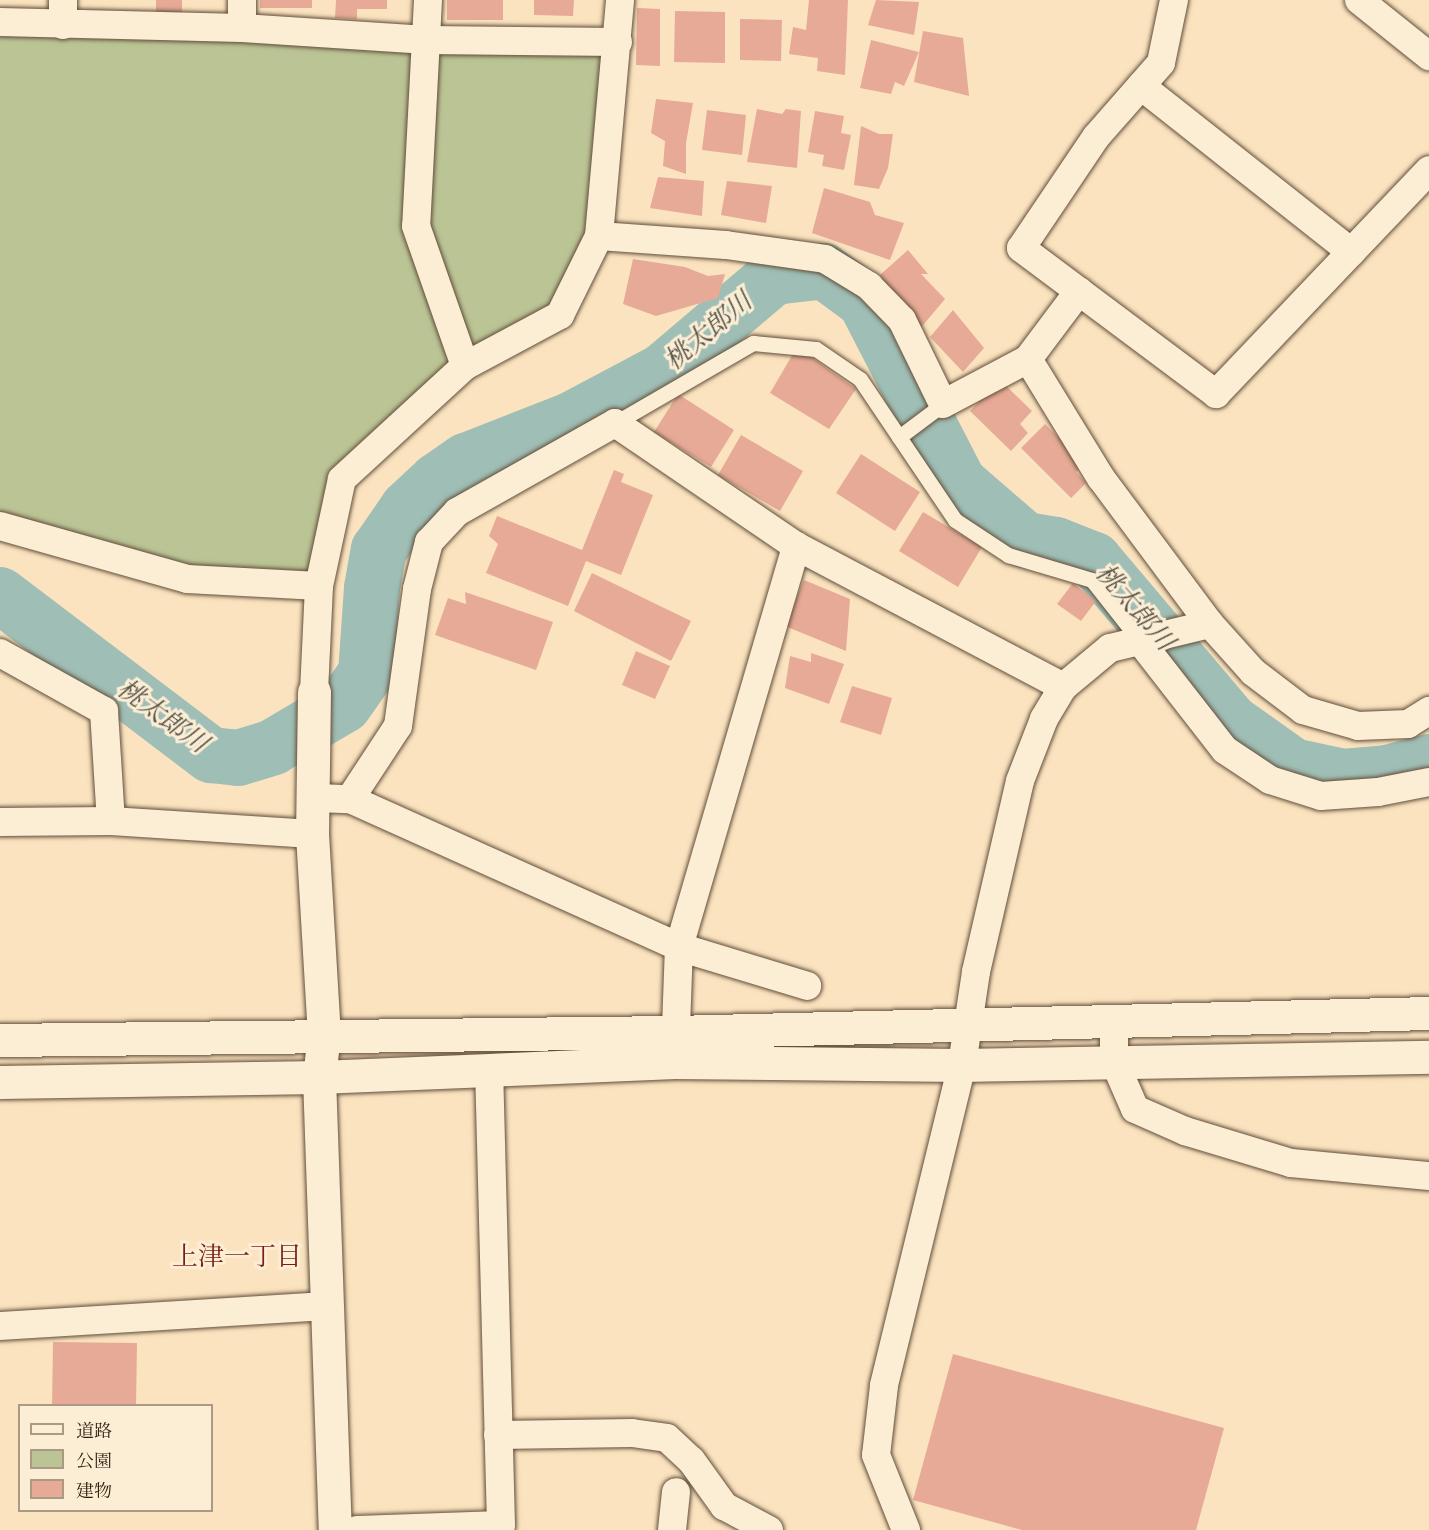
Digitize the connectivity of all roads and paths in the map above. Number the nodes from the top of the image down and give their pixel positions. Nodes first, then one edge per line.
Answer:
1 (242, 0) edge
2 (428, 0) edge
3 (620, 0) edge
4 (1174, 0) edge
5 (1359, 0) edge
6 (63, 12) edge
7 (0, 22) edge
8 (242, 28) junction
9 (427, 40) junction
10 (618, 42) junction
11 (1429, 56) edge
12 (1141, 86) junction
13 (1429, 170) edge
14 (599, 236) junction
15 (1351, 252) junction
16 (1078, 291) junction
17 (1028, 358) junction
18 (465, 366) junction
19 (943, 404) junction
20 (615, 423) junction
21 (899, 437) junction
22 (0, 526) edge
23 (796, 546) junction
24 (319, 586) junction
25 (1210, 624) junction
26 (1140, 641) junction
27 (0, 653) edge
28 (1063, 687) junction
29 (314, 692) joint
30 (1429, 711) edge
31 (1429, 782) edge
32 (315, 798) junction
33 (350, 799) junction
34 (111, 821) junction
35 (0, 822) edge
36 (312, 834) junction
37 (679, 947) junction
38 (807, 986) dead end
39 (1429, 1013) edge
40 (1114, 1022) junction
41 (970, 1024) junction
42 (324, 1034) junction
43 (0, 1040) edge
44 (674, 1047) junction
45 (1429, 1057) edge
46 (1114, 1061) junction
47 (962, 1065) junction
48 (489, 1069) junction
49 (319, 1077) junction
50 (0, 1082) edge
51 (1429, 1176) edge
52 (328, 1306) junction
53 (0, 1326) edge
54 (498, 1435) junction
55 (676, 1492) dead end
56 (335, 1530) edge
57 (357, 1530) edge
58 (672, 1530) edge
59 (769, 1530) edge
60 (906, 1530) edge

1 - 8 street
2 - 9 street
3 - 10 street
4 - 12 street
5 - 11 street
6 - 7 street
6 - 8 street
8 - 9 street
9 - 10 street
9 - 18 street
10 - 14 street
12 - 15 street
12 - 16 street
13 - 15 street
14 - 18 street
14 - 19 street
15 - 16 street
16 - 17 street
17 - 19 street
17 - 25 street
18 - 24 street
19 - 21 lane
20 - 21 lane
20 - 23 street
20 - 33 street
21 - 26 lane
22 - 24 street
23 - 28 street
23 - 37 street
24 - 29 street
25 - 26 street
25 - 30 street
26 - 28 street
26 - 31 street
27 - 34 street
28 - 41 street
29 - 32 street
32 - 33 street
32 - 36 street
33 - 37 street
34 - 35 street
34 - 36 street
36 - 42 street
37 - 38 street
37 - 44 street
39 - 40 street
40 - 41 street
40 - 46 street
41 - 44 street
41 - 47 street
42 - 43 street
42 - 44 street
42 - 49 street
44 - 47 street
44 - 48 street
45 - 46 street
46 - 47 street
46 - 51 street
47 - 60 street
48 - 49 street
48 - 54 street
49 - 50 street
49 - 52 street
52 - 53 street
52 - 56 street
54 - 57 street
54 - 59 street
55 - 58 street

